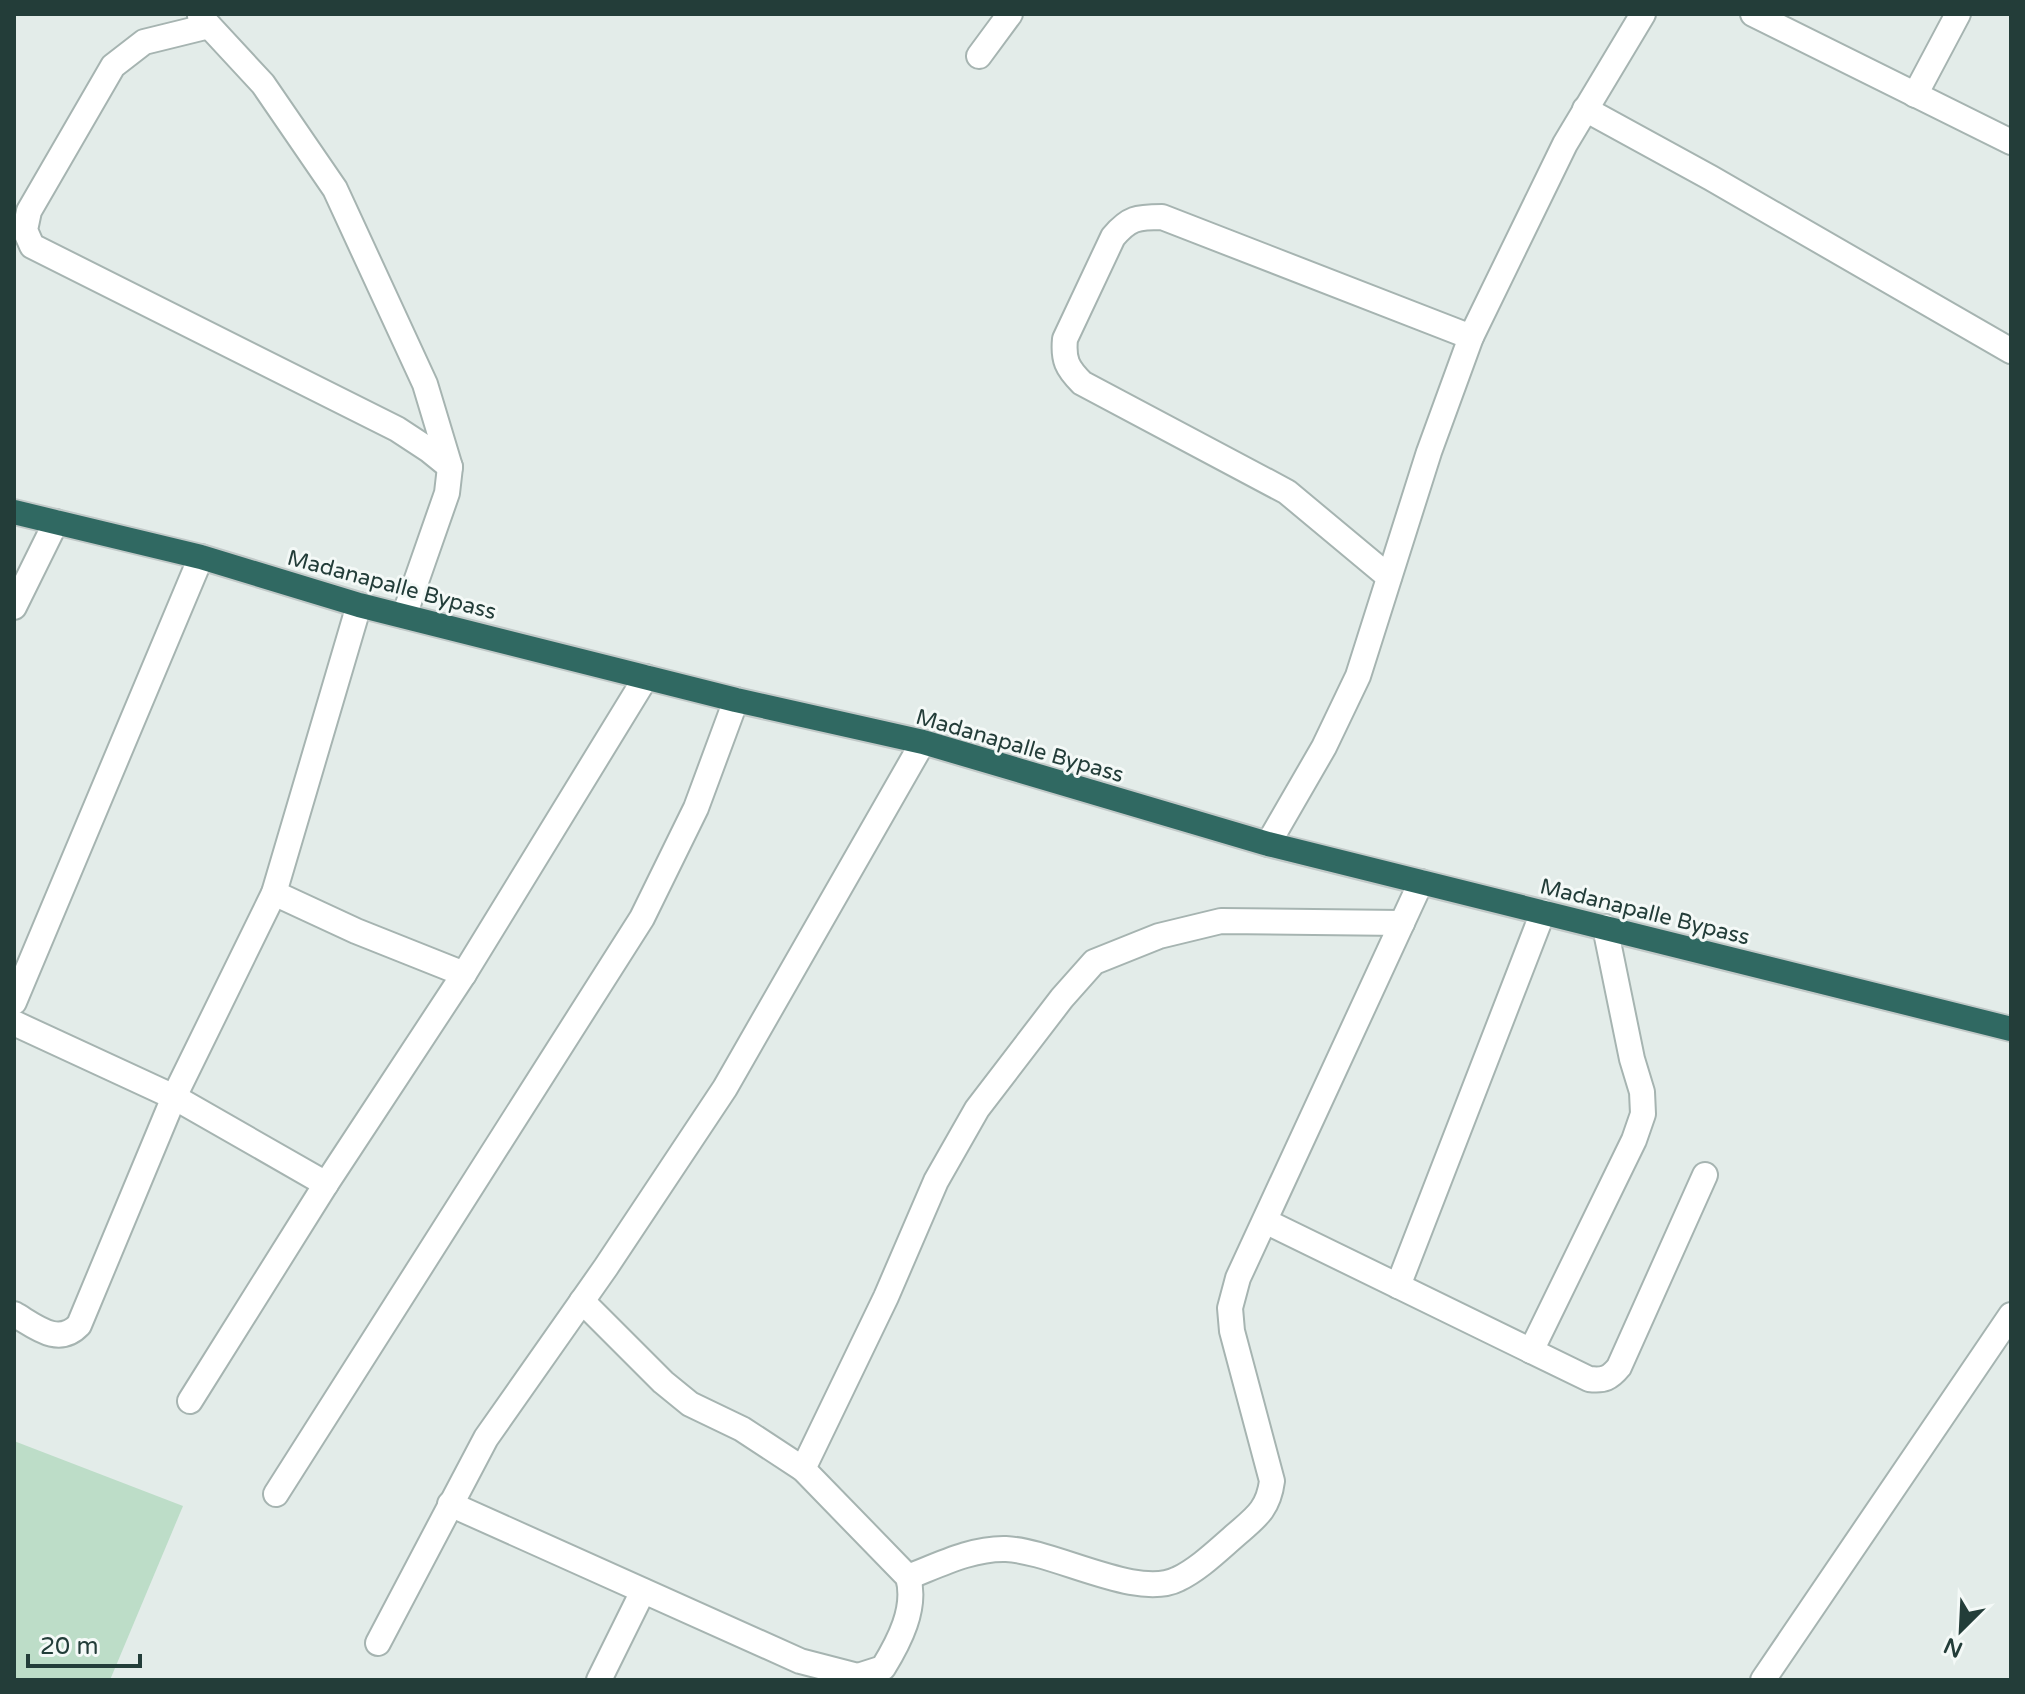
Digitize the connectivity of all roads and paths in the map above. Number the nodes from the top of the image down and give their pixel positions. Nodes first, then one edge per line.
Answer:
1 (1010, 14) edge
2 (1643, 14) edge
3 (1753, 14) edge
4 (1958, 14) edge
5 (204, 20) edge
6 (979, 56) dead end
7 (1915, 95) junction
8 (1585, 109) junction
9 (2011, 142) edge
10 (1471, 337) junction
11 (2011, 351) edge
12 (450, 467) junction
13 (14, 512) edge
14 (56, 522) junction
15 (201, 557) junction
16 (1389, 577) junction
17 (359, 605) junction
18 (14, 607) edge
19 (404, 616) junction
20 (646, 677) junction
21 (736, 700) junction
22 (923, 742) junction
23 (1268, 844) junction
24 (1421, 882) junction
25 (274, 893) junction
26 (1543, 912) junction
27 (1402, 923) junction
28 (1605, 927) junction
29 (464, 974) junction
30 (14, 1002) edge
31 (14, 1023) edge
32 (2011, 1029) edge
33 (174, 1097) junction
34 (1705, 1175) dead end
35 (326, 1184) junction
36 (1265, 1221) junction
37 (1398, 1286) junction
38 (582, 1301) junction
39 (14, 1314) edge
40 (2011, 1315) edge
41 (1531, 1351) junction
42 (190, 1401) dead end
43 (803, 1469) junction
44 (276, 1494) dead end
45 (450, 1504) junction
46 (908, 1577) junction
47 (643, 1591) junction
48 (378, 1643) dead end
49 (599, 1680) edge
50 (1763, 1680) edge

1 - 6 street
2 - 8 street
3 - 7 street
4 - 7 street
5 - 12 street
5 - 12 street
7 - 9 street
8 - 10 street
8 - 11 street
10 - 16 street
10 - 16 street
12 - 19 street
13 - 14 highway, Madanapalle Bypass
14 - 15 highway, Madanapalle Bypass
14 - 18 street
15 - 17 highway, Madanapalle Bypass
15 - 30 street
16 - 23 street
17 - 19 highway, Madanapalle Bypass
17 - 25 street
19 - 20 highway, Madanapalle Bypass
20 - 21 highway, Madanapalle Bypass
20 - 29 street
21 - 22 highway, Madanapalle Bypass
21 - 44 street
22 - 23 highway, Madanapalle Bypass
22 - 38 street
23 - 24 highway, Madanapalle Bypass
24 - 26 highway, Madanapalle Bypass
24 - 27 street
25 - 29 street
25 - 33 street
26 - 28 highway, Madanapalle Bypass
26 - 37 street
27 - 36 street
27 - 43 street
28 - 32 highway, Madanapalle Bypass
28 - 41 street
29 - 35 street
31 - 33 street
33 - 35 street
33 - 39 street
34 - 41 street
35 - 42 street
36 - 37 street
36 - 46 street
37 - 41 street
38 - 43 street
38 - 45 street
40 - 50 street
43 - 46 street
45 - 47 street
45 - 48 street
46 - 47 street
47 - 49 street

